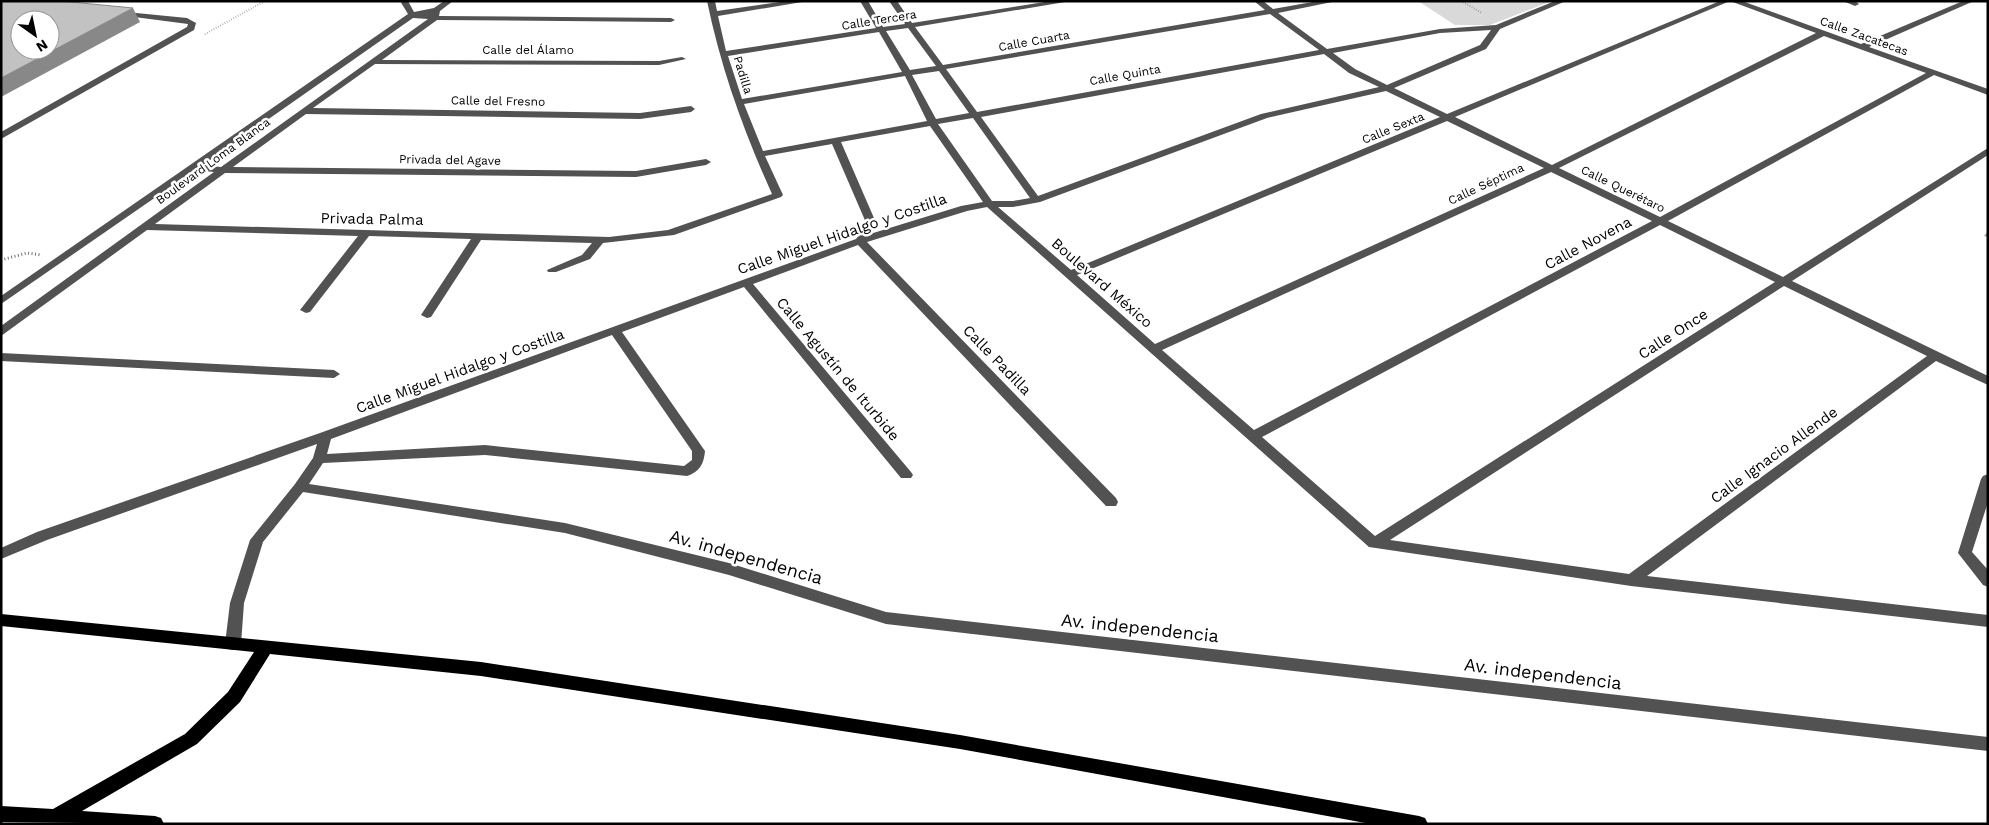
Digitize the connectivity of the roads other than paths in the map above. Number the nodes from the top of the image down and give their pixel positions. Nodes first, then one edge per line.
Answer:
1 (404, 1) edge
2 (449, 1) edge
3 (712, 1) edge
4 (804, 1) edge
5 (864, 1) edge
6 (893, 1) edge
7 (1066, 1) edge
8 (1258, 1) edge
9 (1333, 1) edge
10 (1562, 1) edge
11 (1727, 1) edge
12 (1734, 1) edge
13 (1970, 1) edge
14 (108, 11) edge
15 (1273, 12) junction
16 (435, 14) junction
17 (714, 14) junction
18 (412, 15) junction
19 (671, 20) dead end
20 (911, 26) junction
21 (1497, 28) junction
22 (883, 31) junction
23 (1823, 33) junction
24 (1861, 47) junction
25 (1326, 51) junction
26 (724, 54) junction
27 (682, 59) dead end
28 (373, 62) junction
29 (942, 68) junction
30 (1934, 72) junction
31 (908, 73) junction
32 (1988, 82) edge
33 (1387, 88) junction
34 (1976, 88) junction
35 (1988, 92) edge
36 (738, 102) junction
37 (691, 109) dead end
38 (304, 111) junction
39 (976, 115) junction
40 (1449, 118) junction
41 (934, 123) junction
42 (1, 136) edge
43 (835, 140) junction
44 (1988, 151) edge
45 (759, 154) junction
46 (706, 162) dead end
47 (193, 167) junction
48 (1552, 168) junction
49 (222, 170) junction
50 (1036, 200) junction
51 (988, 204) junction
52 (1661, 221) junction
53 (144, 227) junction
54 (365, 234) junction
55 (478, 236) junction
56 (600, 240) junction
57 (860, 241) junction
58 (552, 270) dead end
59 (1068, 275) junction
60 (1784, 281) junction
61 (746, 283) junction
62 (1, 301) edge
63 (306, 310) dead end
64 (427, 315) dead end
65 (615, 330) junction
66 (1, 332) edge
67 (1154, 349) junction
68 (1936, 355) junction
69 (1, 357) edge
70 (334, 374) dead end
71 (1988, 381) edge
72 (325, 436) junction
73 (1254, 436) junction
74 (319, 459) junction
75 (906, 475) dead end
76 (1988, 479) edge
77 (300, 487) junction
78 (1111, 502) dead end
79 (1374, 543) junction
80 (1, 554) edge
81 (1631, 580) junction
82 (1988, 581) edge
83 (5, 621) edge
84 (1988, 621) edge
85 (233, 644) junction
86 (266, 647) junction
87 (1988, 744) edge
88 (1, 814) edge
89 (55, 817) junction
90 (155, 824) edge
91 (1419, 824) edge

1 - 18 street
2 - 16 street, Boulevard Loma Blanca
3 - 17 street, Padilla
4 - 17 street
5 - 22 street, Boulevard México
6 - 20 street
7 - 20 street, Calle Tercera
8 - 15 street, Calle Querétaro
9 - 15 street, Calle Cuarta
10 - 21 street, Calle Miguel Hidalgo y Costilla
11 - 40 street, Calle Sexta
12 - 23 street, Calle Zacatecas
13 - 24 street
14 - 42 street
15 - 25 street, Calle Querétaro
15 - 29 street, Calle Cuarta
16 - 18 street, Boulevard Loma Blanca
16 - 19 street
16 - 28 street, Boulevard Loma Blanca
17 - 26 street, Padilla
18 - 47 street, Boulevard Loma Blanca
20 - 22 street, Calle Tercera
20 - 29 street
21 - 25 street, Calle Quinta
21 - 33 street, Calle Miguel Hidalgo y Costilla
22 - 26 street, Calle Tercera
22 - 31 street, Boulevard México
23 - 24 street, Calle Zacatecas
23 - 48 street, Calle Séptima
24 - 30 street, Calle Zacatecas
25 - 33 street, Calle Querétaro
25 - 39 street, Calle Quinta
26 - 36 street, Padilla
27 - 28 street, Calle del Álamo
28 - 38 street, Boulevard Loma Blanca
29 - 31 street, Calle Cuarta
29 - 39 street
30 - 34 street, Calle Zacatecas
30 - 52 street, Calle Novena
31 - 36 street, Calle Cuarta
31 - 41 street, Boulevard México
32 - 34 street
33 - 40 street, Calle Querétaro
33 - 50 street, Calle Miguel Hidalgo y Costilla
34 - 35 street, Calle Zacatecas
36 - 45 street, Padilla
37 - 38 street, Calle del Fresno
38 - 49 street, Boulevard Loma Blanca
39 - 41 street, Calle Quinta
39 - 50 street
40 - 48 street, Calle Querétaro
40 - 59 street, Calle Sexta
41 - 43 street, Calle Quinta
41 - 51 street, Boulevard México
43 - 45 street, Calle Quinta
43 - 57 street
44 - 60 street, Calle Once
45 - 56 street, Privada Palma
46 - 49 street, Privada del Agave
47 - 49 street, Privada del Agave
47 - 62 street, Boulevard Loma Blanca
48 - 52 street, Calle Querétaro
48 - 67 street, Calle Séptima
49 - 53 street, Boulevard Loma Blanca
50 - 51 street, Calle Miguel Hidalgo y Costilla
51 - 57 street, Calle Miguel Hidalgo y Costilla
51 - 59 street, Boulevard México
52 - 60 street, Calle Querétaro
52 - 73 street, Calle Novena
53 - 54 street, Privada Palma
53 - 66 street, Boulevard Loma Blanca
54 - 55 street, Privada Palma
54 - 63 street
55 - 56 street, Privada Palma
55 - 64 street
56 - 58 street
57 - 61 street, Calle Miguel Hidalgo y Costilla
57 - 78 street, Calle Padilla
59 - 67 street, Boulevard México
60 - 68 street, Calle Querétaro
60 - 79 street, Calle Once
61 - 65 street, Calle Miguel Hidalgo y Costilla
61 - 75 street, Calle Agustín de Iturbide
65 - 72 street, Calle Miguel Hidalgo y Costilla
65 - 74 street
67 - 73 street, Boulevard México
68 - 71 street, Calle Querétaro
68 - 81 street, Calle Ignacio Allende
69 - 70 street
72 - 74 street
72 - 80 street, Calle Miguel Hidalgo y Costilla
73 - 79 street, Boulevard México
74 - 77 street
76 - 82 street
77 - 85 street
77 - 87 street, Av. independencia
79 - 81 street
81 - 84 street
83 - 85 main road
85 - 86 main road
86 - 89 main road
86 - 91 main road
88 - 89 main road
89 - 90 main road

